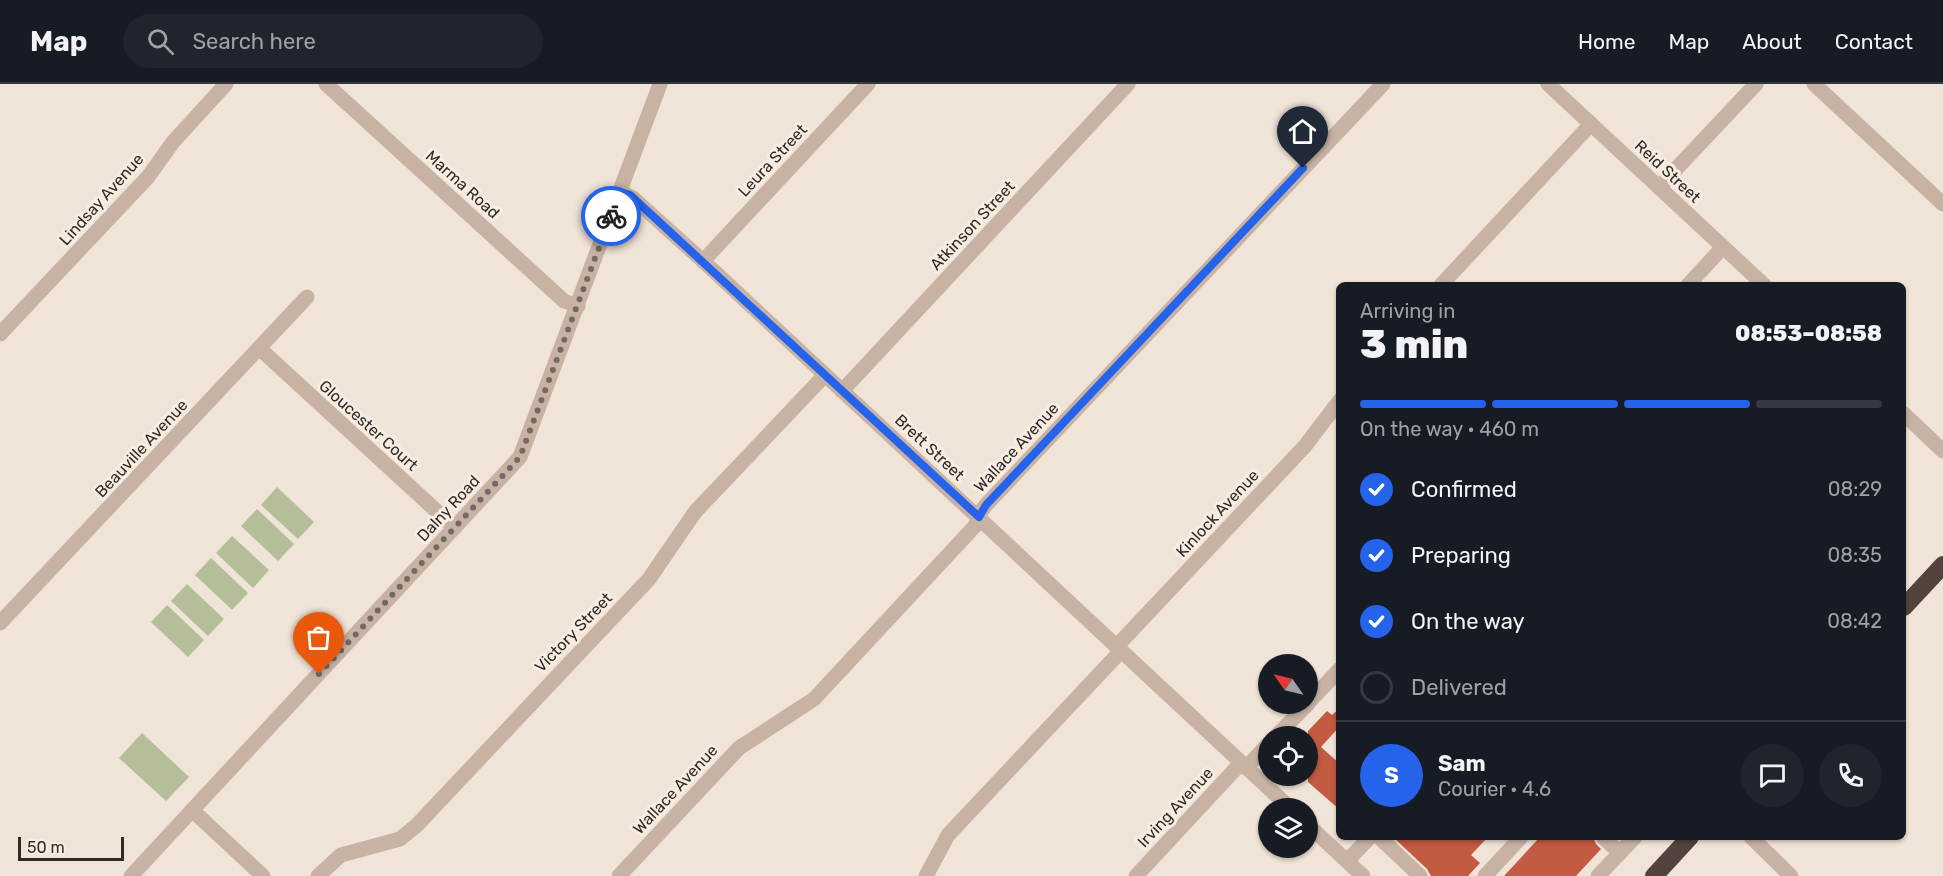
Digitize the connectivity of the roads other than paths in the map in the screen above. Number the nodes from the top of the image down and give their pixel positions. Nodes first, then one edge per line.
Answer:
1 (226, 84) edge
2 (326, 84) edge
3 (660, 84) edge
4 (868, 84) edge
5 (1128, 84) edge
6 (1383, 84) edge
7 (1548, 84) edge
8 (1756, 84) edge
9 (1814, 84) edge
10 (1591, 124) junction
11 (1659, 187) junction
12 (620, 192) junction
13 (1943, 204) edge
14 (1723, 247) junction
15 (703, 261) junction
16 (1444, 282) edge
17 (1691, 282) edge
18 (1761, 282) edge
19 (307, 297) dead end
20 (578, 306) junction
21 (0, 334) edge
22 (259, 348) junction
23 (825, 375) junction
24 (842, 391) junction
25 (1336, 405) edge
26 (1906, 416) edge
27 (1943, 451) edge
28 (979, 517) junction
29 (454, 527) junction
30 (1940, 573) edge
31 (1906, 605) edge
32 (0, 623) edge
33 (1118, 649) junction
34 (1336, 673) edge
35 (1318, 692) edge
36 (1297, 714) edge
37 (1286, 726) edge
38 (1258, 753) edge
39 (1243, 766) junction
40 (1279, 798) edge
41 (192, 810) junction
42 (1318, 834) edge
43 (1367, 840) edge
44 (1382, 840) edge
45 (1518, 840) edge
46 (1606, 840) edge
47 (1632, 840) edge
48 (1687, 840) edge
49 (1754, 840) edge
50 (1620, 853) junction
51 (1347, 861) junction
52 (130, 876) edge
53 (263, 876) edge
54 (318, 876) edge
55 (619, 876) edge
56 (926, 876) edge
57 (1136, 876) edge
58 (1363, 876) edge
59 (1420, 876) edge
60 (1485, 876) edge
61 (1598, 876) edge
62 (1654, 876) edge
63 (1791, 876) edge

1 - 21 street, Lindsay Avenue
2 - 20 street, Marma Road
3 - 12 street, Dalny Road
4 - 15 street, Leura Street
5 - 24 street, Atkinson Street
6 - 28 street, Wallace Avenue
7 - 10 street, Reid Street
8 - 11 street
9 - 13 street
10 - 11 street, Reid Street
10 - 16 street
11 - 14 street, Reid Street
12 - 15 street, Brett Street
12 - 20 street, Dalny Road
14 - 17 street
14 - 18 street, Reid Street
15 - 23 street, Brett Street
19 - 22 street, Beauville Avenue
20 - 29 street, Dalny Road
22 - 29 street, Gloucester Court
22 - 32 street, Beauville Avenue
23 - 24 street, Brett Street
23 - 54 street, Victory Street
24 - 28 street, Brett Street
25 - 33 street, Kinlock Avenue
26 - 27 street
28 - 33 street, Brett Street
28 - 55 street, Wallace Avenue
29 - 41 street, Dalny Road
30 - 31 highway
33 - 39 street, Brett Street
33 - 56 street, Kinlock Avenue
34 - 35 street
36 - 37 street
38 - 39 street, Irving Avenue
39 - 40 street, Brett Street
39 - 57 street, Irving Avenue
41 - 52 street, Dalny Road
41 - 53 street
42 - 51 street
43 - 51 street
44 - 59 street
45 - 60 street
46 - 50 street
47 - 50 street
48 - 62 highway
49 - 63 street
50 - 61 street
51 - 58 street

